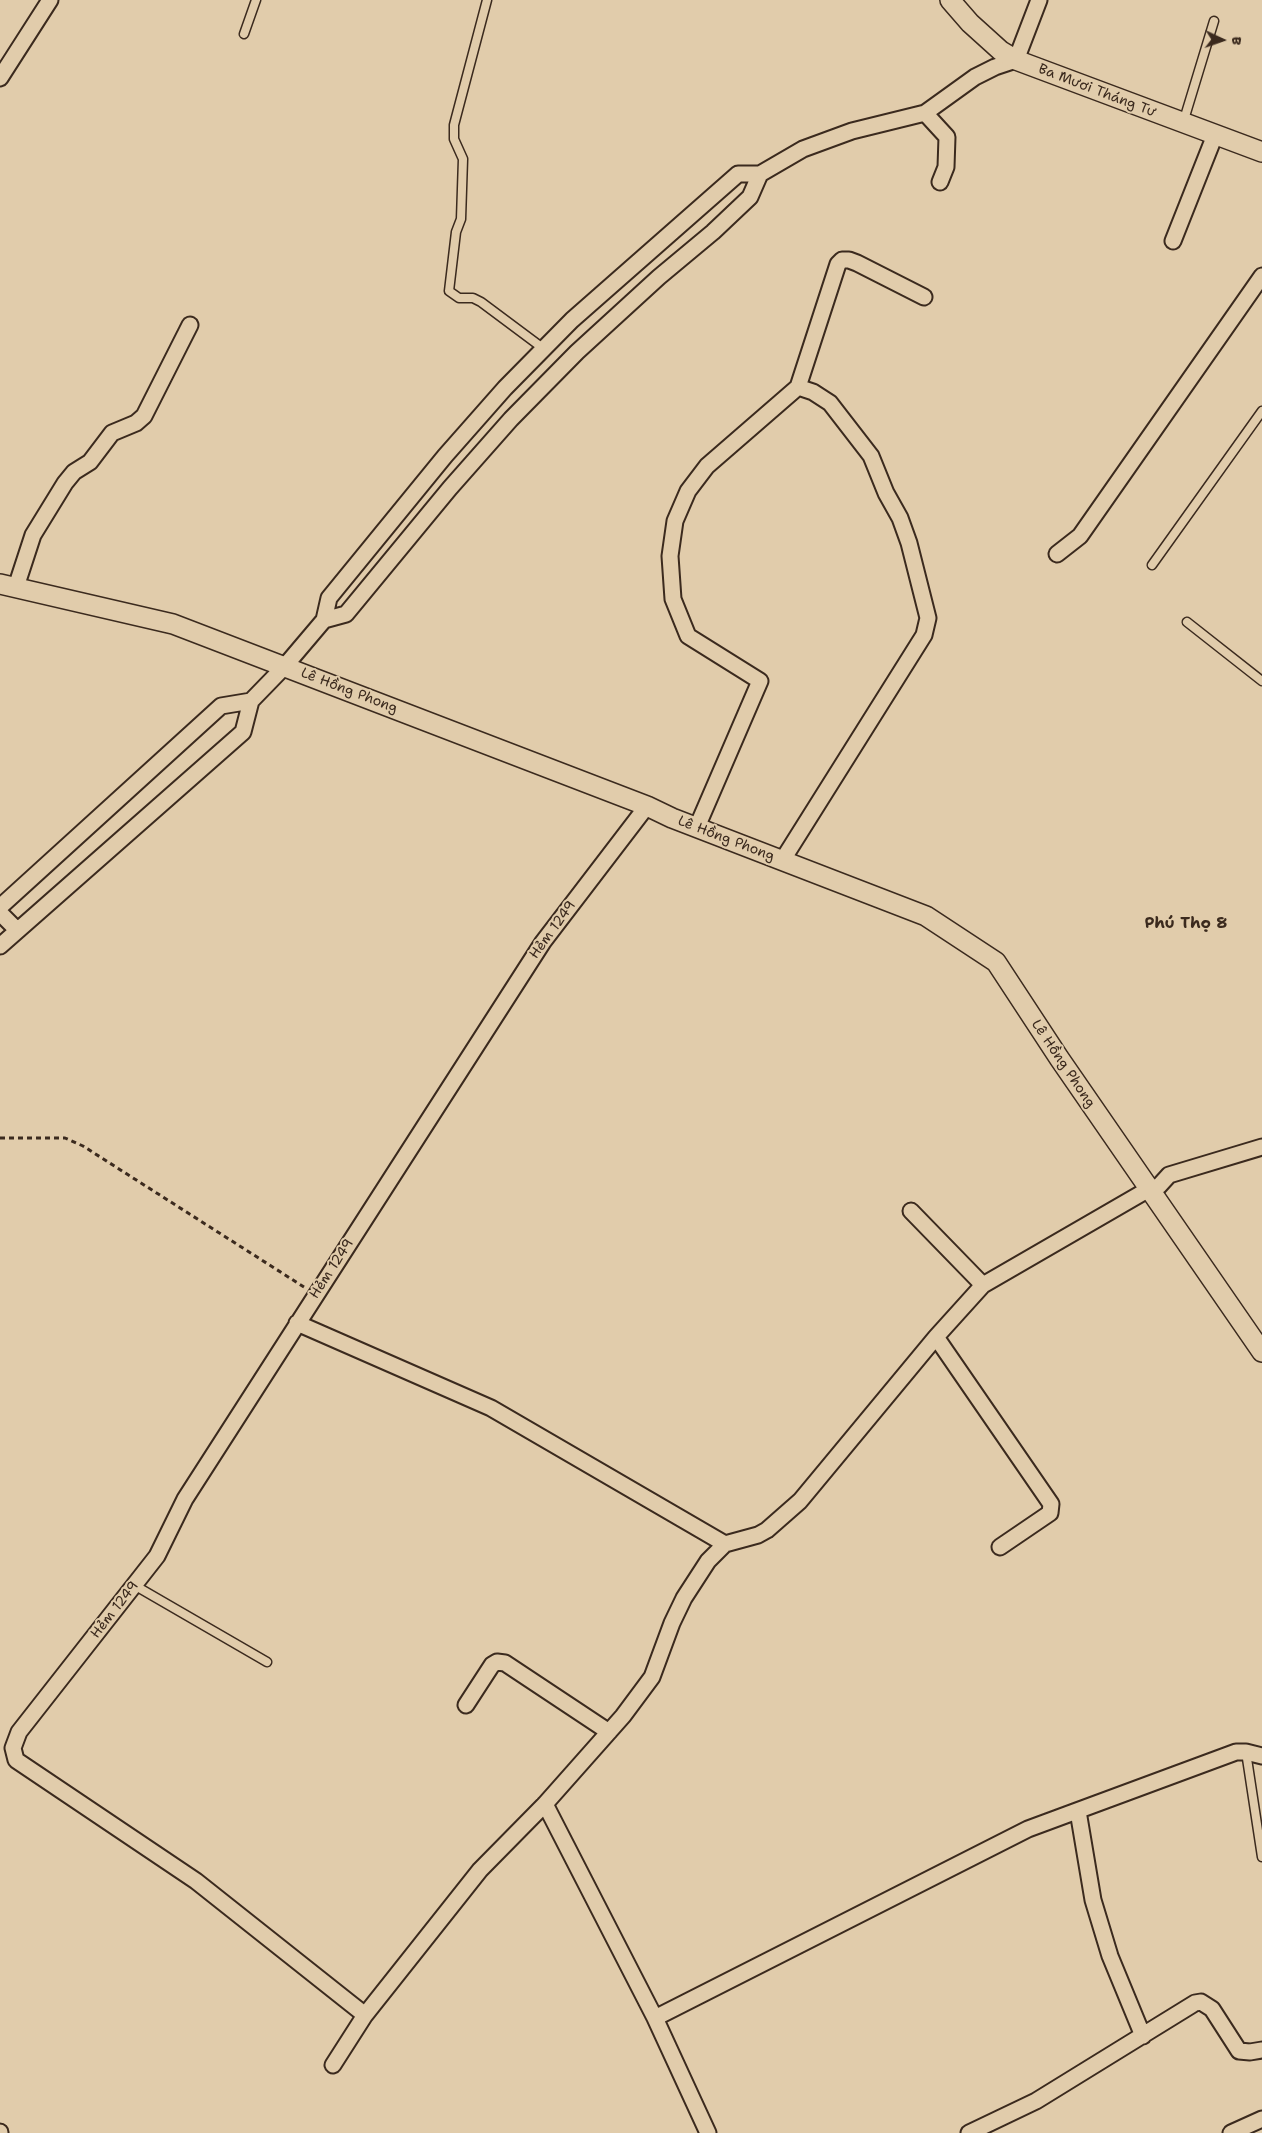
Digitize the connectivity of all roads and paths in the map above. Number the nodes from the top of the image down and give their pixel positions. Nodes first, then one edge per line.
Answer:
1 (50, 0) edge
2 (256, 0) edge
3 (487, 0) edge
4 (950, 0) edge
5 (1039, 0) edge
6 (1214, 21) dead end
7 (244, 34) dead end
8 (1016, 60) junction
9 (0, 78) edge
10 (925, 113) junction
11 (1183, 123) junction
12 (1215, 135) junction
13 (1262, 152) edge
14 (760, 174) junction
15 (940, 182) dead end
16 (1173, 241) dead end
17 (1262, 276) edge
18 (924, 297) dead end
19 (190, 325) dead end
20 (544, 349) junction
21 (564, 366) junction
22 (798, 386) junction
23 (1262, 411) edge
24 (1057, 554) dead end
25 (1152, 565) dead end
26 (8, 585) edge
27 (324, 620) junction
28 (1187, 622) dead end
29 (285, 666) junction
30 (1262, 681) edge
31 (251, 701) junction
32 (647, 806) junction
33 (697, 827) junction
34 (782, 861) junction
35 (0, 907) edge
36 (0, 913) edge
37 (17, 930) junction
38 (0, 946) edge
39 (0, 1138) edge
40 (1262, 1147) edge
41 (1149, 1189) junction
42 (911, 1211) dead end
43 (983, 1285) junction
44 (316, 1294) junction
45 (297, 1323) junction
46 (936, 1336) junction
47 (1262, 1352) edge
48 (724, 1544) junction
49 (1000, 1547) dead end
50 (134, 1585) junction
51 (267, 1662) dead end
52 (466, 1705) dead end
53 (609, 1732) junction
54 (1246, 1752) junction
55 (1262, 1756) edge
56 (545, 1804) junction
57 (1078, 1811) junction
58 (1262, 1857) edge
59 (365, 2015) junction
60 (655, 2018) junction
61 (1143, 2036) junction
62 (1262, 2050) edge
63 (333, 2065) dead end
64 (1262, 2119) edge
65 (708, 2133) edge
66 (970, 2133) edge
67 (1231, 2133) edge

1 - 9 street
2 - 7 lane
3 - 20 lane
4 - 8 street, Ba Mươi Tháng Tư
5 - 8 street
6 - 11 lane
8 - 10 street
8 - 11 street, Ba Mươi Tháng Tư
10 - 14 street
10 - 15 street
11 - 12 street, Ba Mươi Tháng Tư
12 - 13 street, Ba Mươi Tháng Tư
12 - 16 street
14 - 20 street
14 - 21 street
17 - 24 street
18 - 22 street
19 - 26 street
20 - 21 street
20 - 27 street
21 - 27 street
22 - 33 street
22 - 34 street
23 - 25 lane
26 - 29 street, Lê Hồng Phong
27 - 29 street
28 - 30 lane
29 - 31 street
29 - 32 street, Lê Hồng Phong
31 - 35 street
31 - 37 street
32 - 33 street, Lê Hồng Phong
32 - 44 street, Hẻm 1249
33 - 34 street, Lê Hồng Phong
34 - 41 street, Lê Hồng Phong
36 - 37 street
37 - 38 street
39 - 44 path
40 - 41 street
41 - 43 street
41 - 47 street, Lê Hồng Phong
42 - 43 street
43 - 46 street
44 - 45 street, Hẻm 1249
45 - 48 street
45 - 50 street, Hẻm 1249
46 - 48 street
46 - 49 street
48 - 53 street
50 - 51 lane
50 - 59 street, Hẻm 1249
52 - 53 street
53 - 56 street
54 - 55 street
54 - 57 street
54 - 58 lane
56 - 59 street
56 - 60 street
57 - 60 street
57 - 61 street
59 - 63 street
60 - 65 street
61 - 62 street
61 - 66 street
64 - 67 street

